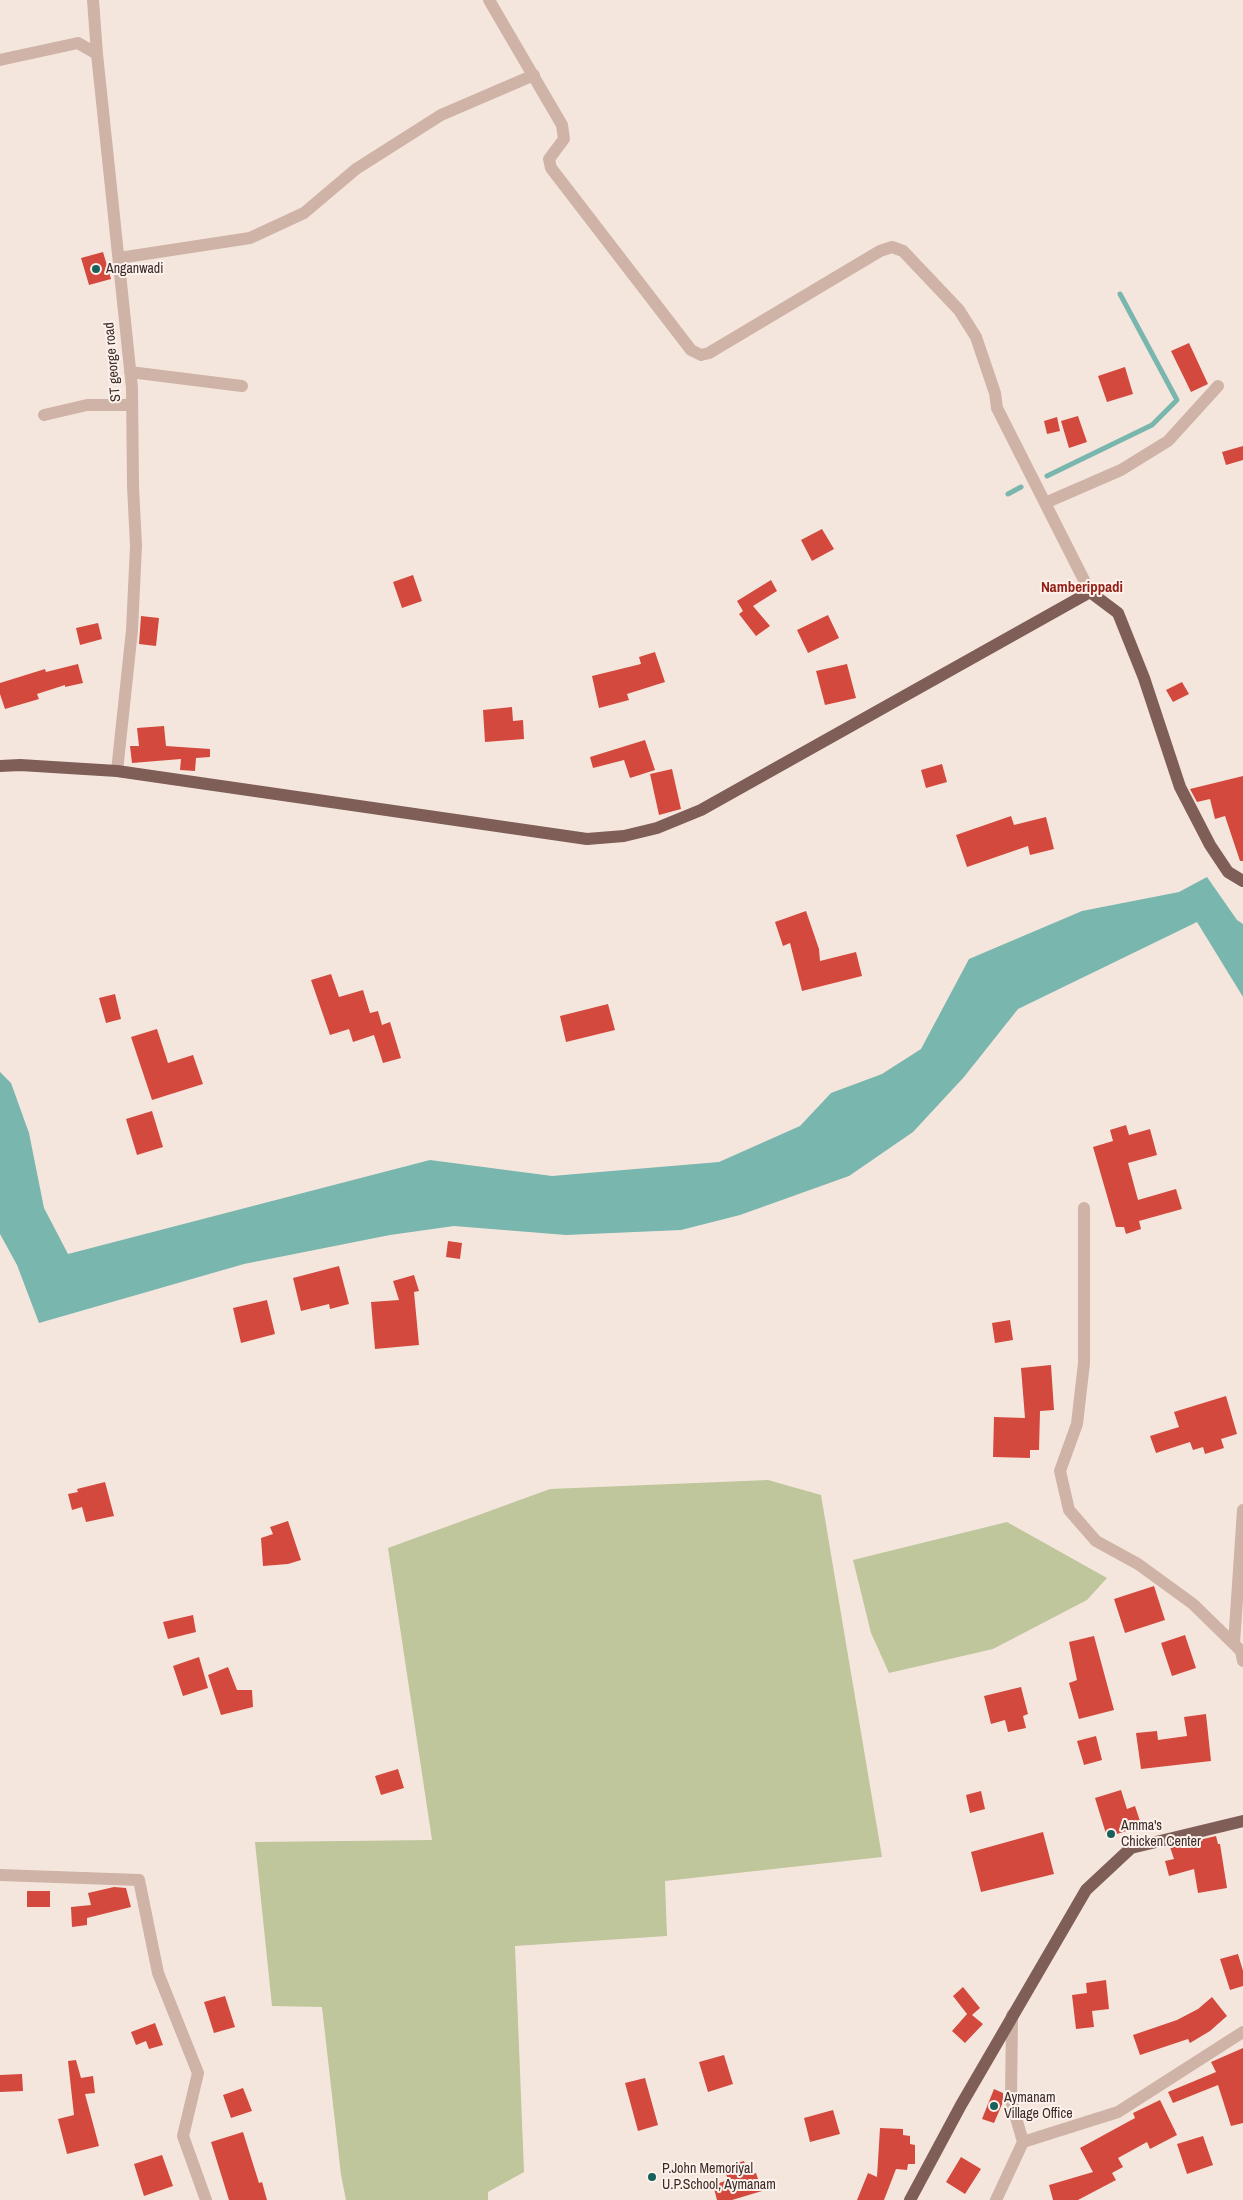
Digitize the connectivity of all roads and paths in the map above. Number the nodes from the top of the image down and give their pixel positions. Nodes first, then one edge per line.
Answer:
1 (93, 0) edge
2 (489, 0) edge
3 (97, 54) junction
4 (0, 60) edge
5 (534, 74) junction
6 (119, 258) junction
7 (130, 372) junction
8 (242, 386) dead end
9 (1218, 386) dead end
10 (132, 405) junction
11 (44, 414) dead end
12 (1045, 503) junction
13 (1090, 592) junction
14 (0, 766) edge
15 (117, 771) junction
16 (1243, 881) edge
17 (1084, 1208) dead end
18 (1243, 1510) edge
19 (1234, 1644) junction
20 (1243, 1661) edge
21 (1243, 1821) edge
22 (0, 1875) edge
23 (1012, 2015) junction
24 (1243, 2032) edge
25 (1023, 2142) junction
26 (206, 2200) edge
27 (910, 2200) edge
28 (996, 2200) edge

1 - 3 street, ST george road
2 - 5 street
3 - 4 street
3 - 6 street, ST george road
5 - 6 street
5 - 12 street
6 - 7 street, ST george road
7 - 8 street
7 - 10 street, ST george road
9 - 12 street
10 - 11 street
10 - 15 street, ST george road
12 - 13 street
13 - 15 main road
13 - 16 main road
14 - 15 main road
17 - 19 street
18 - 19 street
19 - 20 street
21 - 23 main road
22 - 26 street
23 - 25 street
23 - 27 main road
24 - 25 street
25 - 28 street

